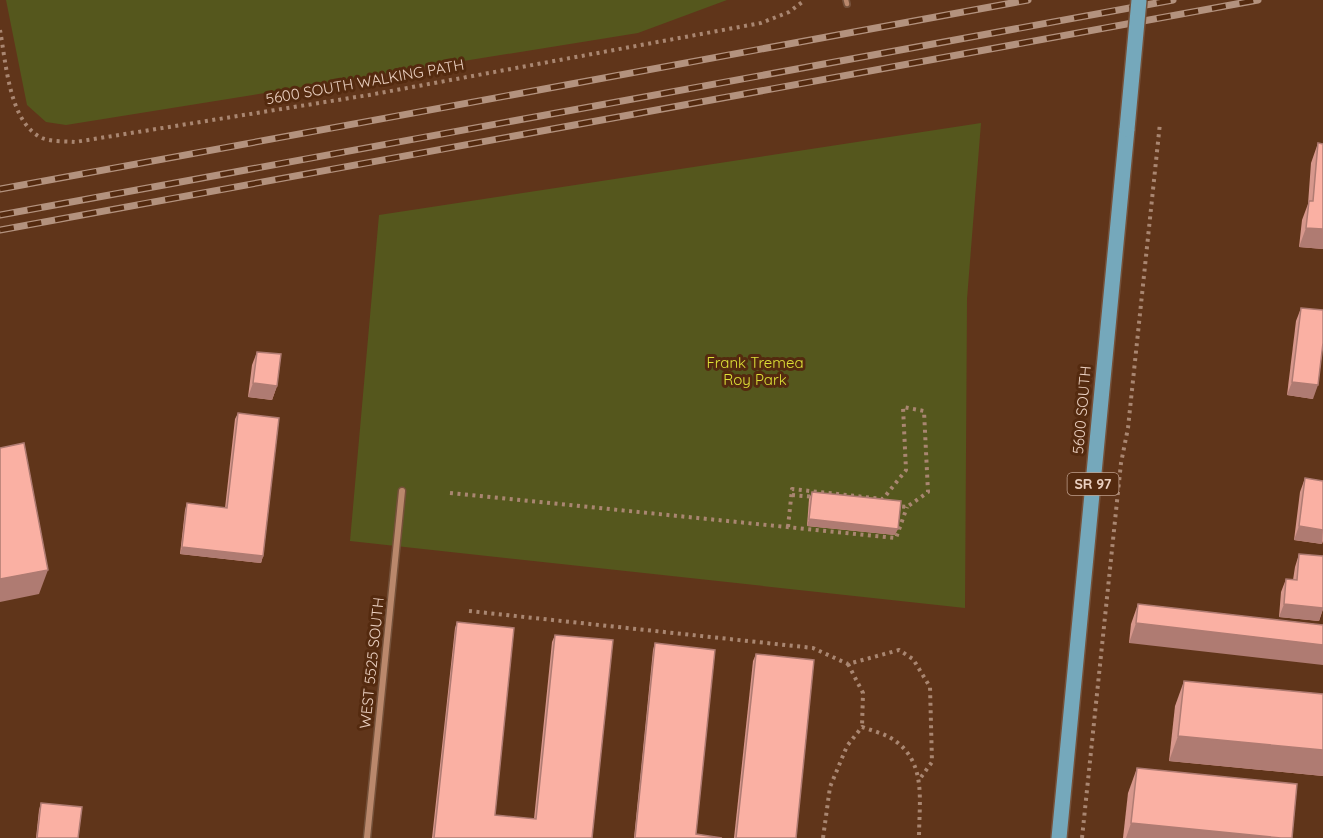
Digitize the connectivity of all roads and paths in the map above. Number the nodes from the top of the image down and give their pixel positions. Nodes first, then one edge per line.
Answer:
1 (805, 0) edge
2 (1139, 0) edge
3 (0, 30) edge
4 (1160, 123) dead end
5 (402, 491) dead end
6 (450, 493) dead end
7 (792, 495) junction
8 (884, 504) edge
9 (895, 506) edge
10 (907, 507) junction
11 (788, 527) junction
12 (469, 611) dead end
13 (848, 664) junction
14 (862, 727) junction
15 (919, 780) junction
16 (367, 838) edge
17 (823, 838) edge
18 (919, 838) edge
19 (1059, 838) edge
20 (1082, 838) edge

1 - 3 path, 5600 SOUTH WALKING PATH
2 - 19 main road, 5600 SOUTH / SR 97, bridge
4 - 20 path
5 - 16 street, WEST 5525 SOUTH
6 - 11 path
7 - 8 path
7 - 10 path
7 - 11 path
9 - 10 path
10 - 11 path
12 - 13 path
13 - 14 path
13 - 15 path
14 - 15 path
14 - 17 path
15 - 18 path

